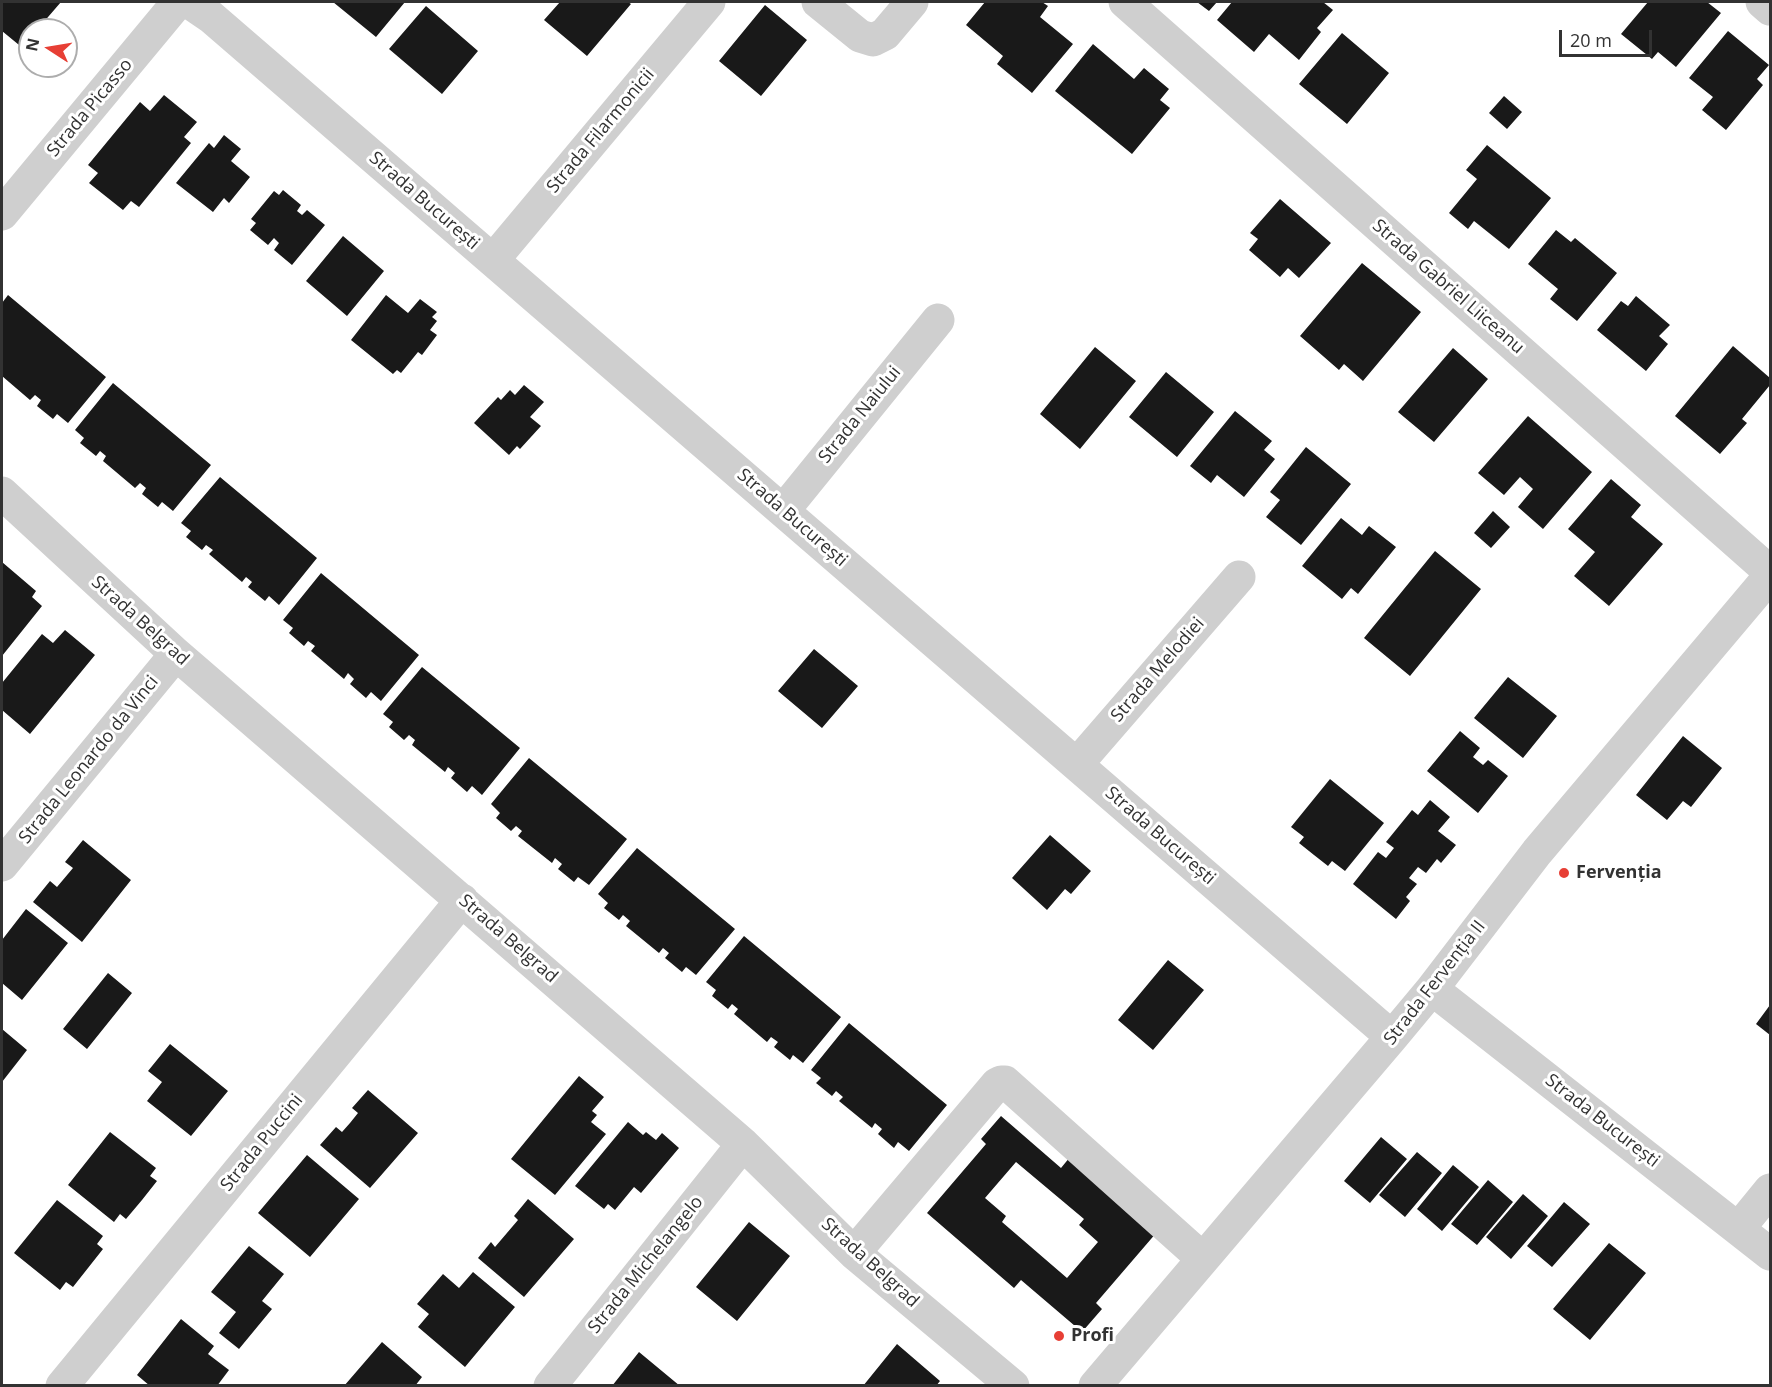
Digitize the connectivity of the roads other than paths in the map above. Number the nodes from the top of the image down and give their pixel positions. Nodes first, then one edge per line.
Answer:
1 (178, 2) edge
2 (189, 2) edge
3 (709, 2) edge
4 (818, 2) edge
5 (912, 2) edge
6 (1125, 2) edge
7 (1762, 2) edge
8 (1770, 9) edge
9 (2, 214) edge
10 (493, 260) junction
11 (938, 320) dead end
12 (2, 493) edge
13 (783, 511) junction
14 (1770, 574) edge
15 (1239, 577) dead end
16 (176, 654) junction
17 (1077, 764) junction
18 (2, 866) edge
19 (462, 900) junction
20 (1432, 989) junction
21 (1392, 1037) junction
22 (743, 1144) junction
23 (1770, 1190) edge
24 (1739, 1228) junction
25 (854, 1253) junction
26 (1770, 1254) edge
27 (1203, 1259) junction
28 (62, 1386) edge
29 (550, 1386) edge
30 (1013, 1386) edge
31 (1095, 1386) edge

1 - 9 street, Strada Picasso
2 - 10 street, Strada București
3 - 10 street, Strada Filarmonicii
4 - 5 street
6 - 14 street, Strada Gabriel Liiceanu
7 - 8 street
10 - 13 street, Strada București
11 - 13 street, Strada Naiului
12 - 16 street, Strada Belgrad
13 - 17 street, Strada București
14 - 20 street, Strada Fervenția II
15 - 17 street, Strada Melodiei
16 - 18 street, Strada Leonardo da Vinci
16 - 19 street, Strada Belgrad
17 - 21 street, Strada București
19 - 22 street, Strada Belgrad
19 - 28 street, Strada Puccini
20 - 21 street, Strada Fervenția II
20 - 24 street, Strada București
21 - 27 street, Strada Fervenția II
22 - 25 street, Strada Belgrad
22 - 29 street, Strada Michelangelo
23 - 24 street
24 - 26 street, Strada București
25 - 27 street
25 - 30 street, Strada Belgrad
27 - 31 street, Strada Fervenția II

